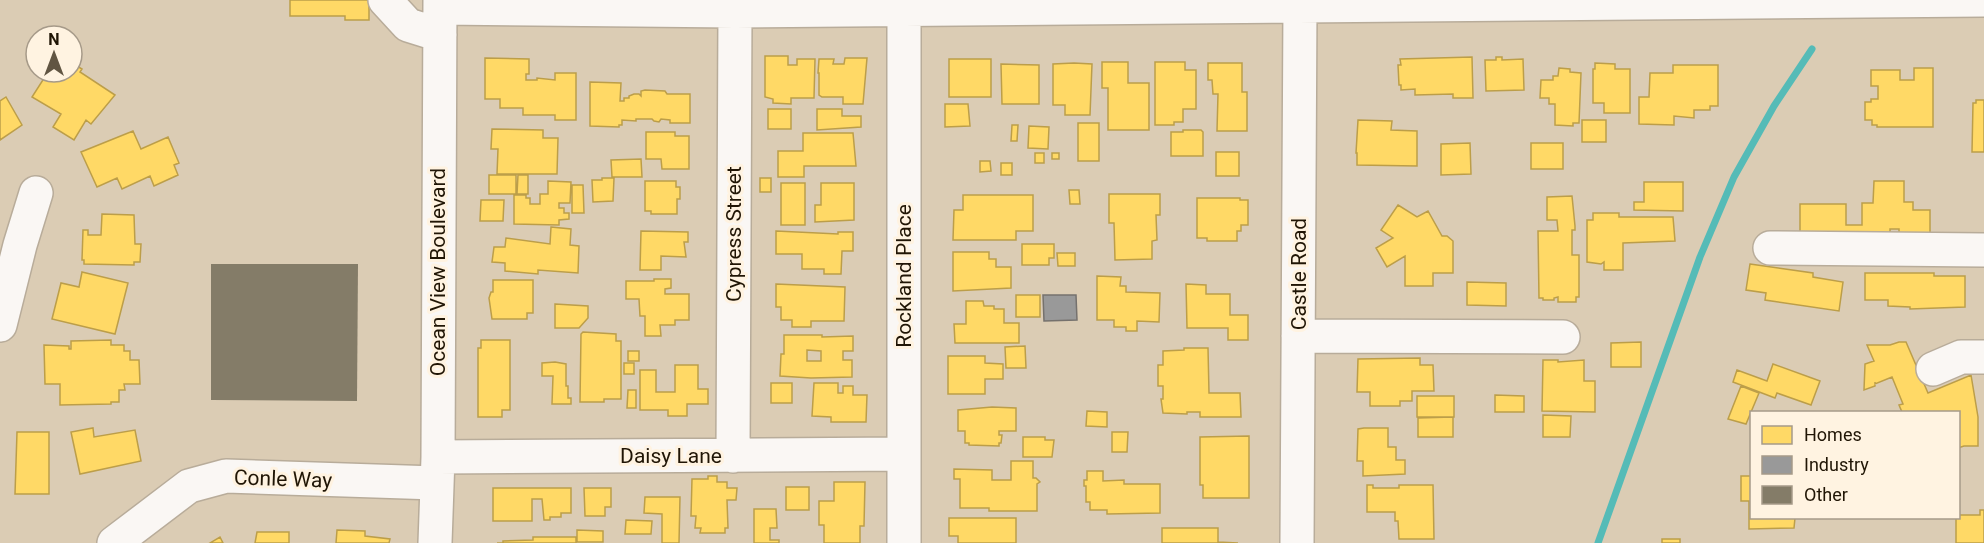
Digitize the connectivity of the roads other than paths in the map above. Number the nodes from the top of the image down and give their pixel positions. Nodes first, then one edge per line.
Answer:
1 (385, 0) edge
2 (1984, 0) edge
3 (1761, 1) edge
4 (1797, 1) edge
5 (1568, 2) edge
6 (1022, 4) edge
7 (1300, 5) junction
8 (904, 10) junction
9 (735, 11) junction
10 (440, 14) edge
11 (36, 193) dead end
12 (1770, 248) dead end
13 (1984, 250) edge
14 (0, 324) edge
15 (1298, 336) junction
16 (1563, 337) dead end
17 (1984, 357) edge
18 (1933, 369) dead end
19 (904, 454) junction
20 (733, 456) junction
21 (437, 470) junction
22 (114, 543) edge
23 (435, 543) edge
24 (904, 543) edge
25 (1297, 543) edge

1 - 10 street
2 - 4 street
3 - 4 street
3 - 5 street
5 - 7 street
6 - 7 street
6 - 8 street
7 - 15 street, Castle Road
8 - 9 street
8 - 19 street, Rockland Place
9 - 10 street
9 - 20 street, Cypress Street
10 - 21 street, Ocean View Boulevard
11 - 14 street
12 - 13 street
15 - 16 street
15 - 25 street, Castle Road
17 - 18 street
19 - 20 street, Daisy Lane
19 - 24 street, Rockland Place
20 - 21 street, Daisy Lane
21 - 22 street, Conle Way
21 - 23 street, Ocean View Boulevard

